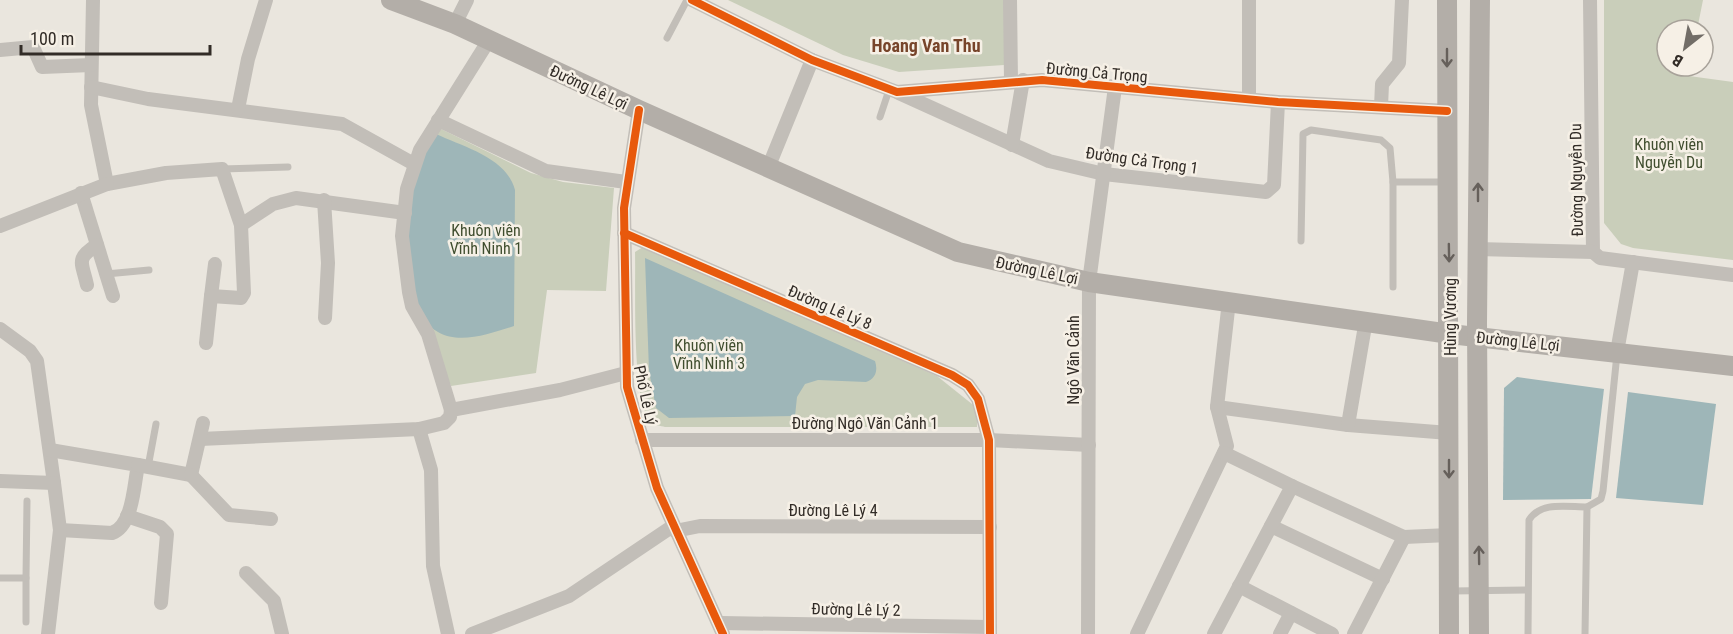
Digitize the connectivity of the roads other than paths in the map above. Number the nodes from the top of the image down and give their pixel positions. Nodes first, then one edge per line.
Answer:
1 (93, 0) edge
2 (266, 0) edge
3 (391, 0) edge
4 (467, 0) edge
5 (689, 0) edge
6 (1010, 0) edge
7 (1249, 0) edge
8 (1402, 0) edge
9 (1447, 0) edge
10 (1480, 0) edge
11 (1590, 0) edge
12 (454, 24) junction
13 (667, 38) dead end
14 (489, 40) junction
15 (0, 50) edge
16 (812, 60) junction
17 (92, 65) junction
18 (1017, 81) junction
19 (91, 87) junction
20 (1115, 87) junction
21 (893, 91) junction
22 (1250, 99) junction
23 (1278, 102) junction
24 (1382, 107) junction
25 (238, 109) junction
26 (639, 110) junction
27 (1447, 111) junction
28 (880, 117) dead end
29 (438, 120) junction
30 (1012, 145) junction
31 (414, 164) junction
32 (288, 167) dead end
33 (768, 168) junction
34 (222, 169) junction
35 (1104, 174) junction
36 (626, 182) junction
37 (1393, 182) junction
38 (1448, 182) junction
39 (107, 184) junction
40 (81, 193) junction
41 (324, 200) junction
42 (405, 213) junction
43 (0, 225) edge
44 (241, 225) junction
45 (624, 233) junction
46 (1301, 241) dead end
47 (97, 245) junction
48 (1477, 249) junction
49 (1593, 252) junction
50 (1633, 262) junction
51 (215, 264) dead end
52 (149, 270) dead end
53 (106, 274) junction
54 (1733, 275) edge
55 (1089, 282) junction
56 (87, 285) dead end
57 (1393, 287) dead end
58 (113, 296) dead end
59 (211, 296) junction
60 (1229, 301) junction
61 (325, 318) dead end
62 (1366, 320) junction
63 (0, 329) edge
64 (1450, 334) junction
65 (1477, 337) junction
66 (206, 343) dead end
67 (1617, 352) junction
68 (1733, 366) edge
69 (626, 373) junction
70 (1217, 407) junction
71 (451, 410) junction
72 (203, 423) dead end
73 (156, 424) dead end
74 (1348, 425) junction
75 (419, 429) junction
76 (1449, 433) junction
77 (200, 439) junction
78 (642, 440) junction
79 (989, 440) junction
80 (1089, 445) junction
81 (50, 450) junction
82 (1224, 453) junction
83 (143, 466) junction
84 (191, 475) junction
85 (0, 481) edge
86 (54, 483) junction
87 (1292, 486) junction
88 (27, 501) dead end
89 (1587, 507) junction
90 (127, 516) junction
91 (271, 519) dead end
92 (1271, 526) junction
93 (990, 527) junction
94 (674, 529) junction
95 (60, 530) junction
96 (1449, 535) junction
97 (1404, 537) junction
98 (246, 573) dead end
99 (0, 578) edge
100 (26, 578) junction
101 (1383, 579) junction
102 (1239, 586) junction
103 (1527, 590) junction
104 (1449, 591) junction
105 (1479, 591) junction
106 (161, 603) dead end
107 (1291, 613) junction
108 (26, 622) dead end
109 (722, 629) edge
110 (990, 630) edge
111 (48, 634) edge
112 (282, 634) edge
113 (448, 634) edge
114 (472, 634) edge
115 (1088, 634) edge
116 (1137, 634) edge
117 (1214, 634) edge
118 (1280, 634) edge
119 (1332, 634) edge
120 (1354, 634) edge
121 (1449, 634) edge
122 (1479, 634) edge
123 (1528, 634) edge
124 (1585, 634) edge

1 - 17 street
2 - 25 street
3 - 12 main road, Đường Lê Lợi
4 - 12 street
5 - 13 lane
5 - 16 street, Đường Cả Trọng
6 - 18 street
7 - 22 street
8 - 24 street
9 -> 27 main road, Hùng Vương
48 -> 10 main road, Hùng Vương
11 - 49 street, Đường Nguyễn Du
12 - 14 main road, Đường Lê Lợi
14 - 26 main road, Đường Lê Lợi
14 - 29 street
15 - 17 street
16 - 21 street, Đường Cả Trọng
16 - 33 street
17 - 19 street
18 - 20 street, Đường Cả Trọng
18 - 21 street, Đường Cả Trọng
18 - 30 street
19 - 25 street
19 - 39 street
20 - 22 street, Đường Cả Trọng
20 - 35 street, Ngô Văn Cảnh
21 - 28 lane
21 - 30 street, Đường Cả Trọng 1
22 - 23 street, Đường Cả Trọng
23 - 24 street, Đường Cả Trọng
23 - 35 street, Đường Cả Trọng 1
24 - 27 street, Đường Cả Trọng
25 - 31 street
26 - 33 main road, Đường Lê Lợi
26 - 36 street, Phố Lê Lý
27 - 38 main road, Hùng Vương
29 - 31 street
29 - 36 street
30 - 35 street, Đường Cả Trọng 1
31 - 42 street
32 - 34 lane
33 - 55 main road, Đường Lê Lợi
34 - 39 street
34 - 44 street
35 - 55 street, Ngô Văn Cảnh
36 - 45 street, Phố Lê Lý
37 - 38 lane
37 - 46 lane
37 - 57 lane
38 -> 64 main road, Hùng Vương
39 - 40 street
40 - 43 street
40 - 47 street
41 - 42 street
41 - 44 street
41 - 61 street
42 - 71 street
44 - 59 street
45 - 69 street, Phố Lê Lý
45 - 79 street, Đường Lê Lý 8
47 - 53 street
47 - 56 street
48 - 49 street
48 - 65 main road, Hùng Vương
49 - 50 street, Đường Nguyễn Du
50 - 54 street, Đường Nguyễn Du
50 - 67 street
51 - 59 street
52 - 53 lane
53 - 58 street
55 - 60 main road, Đường Lê Lợi
55 - 80 street, Ngô Văn Cảnh
59 - 66 street
60 - 62 main road, Đường Lê Lợi
60 - 70 street
62 - 64 main road, Đường Lê Lợi
62 - 74 street
63 - 81 street
64 - 65 main road, Đường Lê Lợi
64 - 76 main road, Hùng Vương
65 - 67 main road, Đường Lê Lợi
105 -> 65 main road, Hùng Vương
67 - 68 main road, Đường Lê Lợi
67 - 89 lane
69 - 71 street
69 - 78 street, Phố Lê Lý
70 - 74 street
70 - 82 street
71 - 75 street
72 - 77 street
73 - 83 lane
74 - 76 street
75 - 77 street
75 - 113 street
76 -> 96 main road, Hùng Vương
77 - 84 street
78 - 79 street, Đường Ngô Văn Cảnh 1
78 - 94 street, Phố Lê Lý
79 - 80 street, Đường Ngô Văn Cảnh 1
79 - 93 street, Đường Lê Lý 8
80 - 115 street, Ngô Văn Cảnh
81 - 83 street
81 - 86 street
82 - 87 street
82 - 116 street
83 - 84 street
83 - 90 street
84 - 91 street
85 - 86 street
86 - 95 street
87 - 92 street
87 - 97 street
88 - 100 lane
89 - 103 lane
89 - 124 lane
90 - 95 street
90 - 106 street
92 - 101 street
92 - 102 street
93 - 94 street, Đường Lê Lý 4
93 - 110 street, Đường Lê Lý 8
94 - 109 street, Phố Lê Lý
94 - 114 street
95 - 111 street
96 - 97 street
96 - 104 main road, Hùng Vương
97 - 101 street
98 - 112 street
99 - 100 lane
100 - 108 lane
101 - 120 street
102 - 107 street
102 - 117 street
103 - 105 lane
103 - 123 lane
104 - 105 lane
104 - 121 main road, Hùng Vương
105 - 122 main road, Hùng Vương
107 - 118 street
107 - 119 street
109 - 110 street, Đường Lê Lý 2

